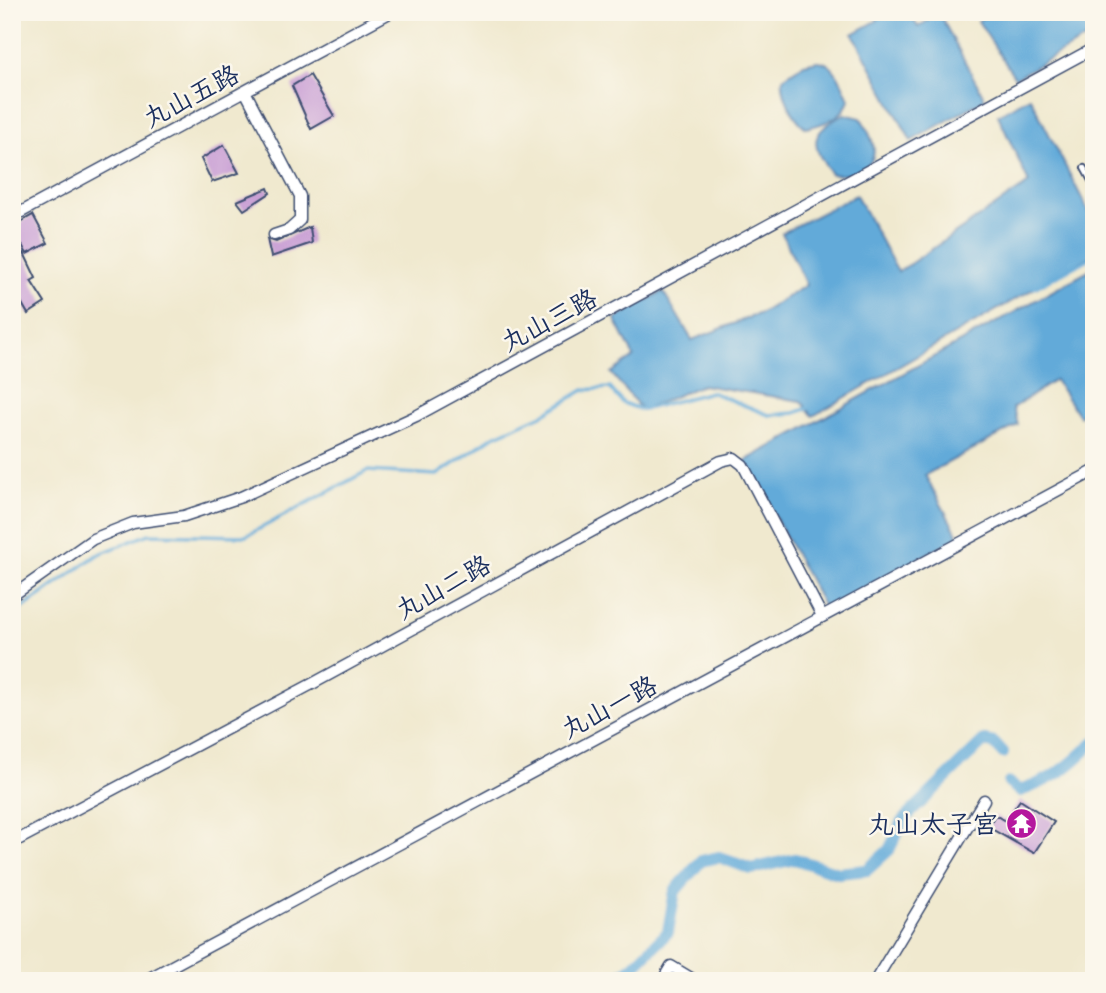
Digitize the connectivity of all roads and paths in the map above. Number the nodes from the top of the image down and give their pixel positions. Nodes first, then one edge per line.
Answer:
1 (391, 12) edge
2 (1094, 48) edge
3 (245, 91) junction
4 (1084, 168) dead end
5 (1094, 186) edge
6 (12, 216) edge
7 (274, 235) dead end
8 (1094, 471) edge
9 (12, 596) edge
10 (822, 616) junction
11 (984, 800) dead end
12 (12, 843) edge
13 (1094, 976) edge
14 (144, 981) edge
15 (662, 981) edge
16 (696, 981) edge
17 (875, 981) edge
18 (1091, 981) edge

1 - 3 street, 丸山五路
2 - 9 street, 丸山三路
3 - 6 street, 丸山五路
3 - 7 street
4 - 5 lane
8 - 10 street, 丸山一路
10 - 12 street, 丸山二路
10 - 14 street, 丸山一路
11 - 17 street
13 - 18 street
15 - 16 street

